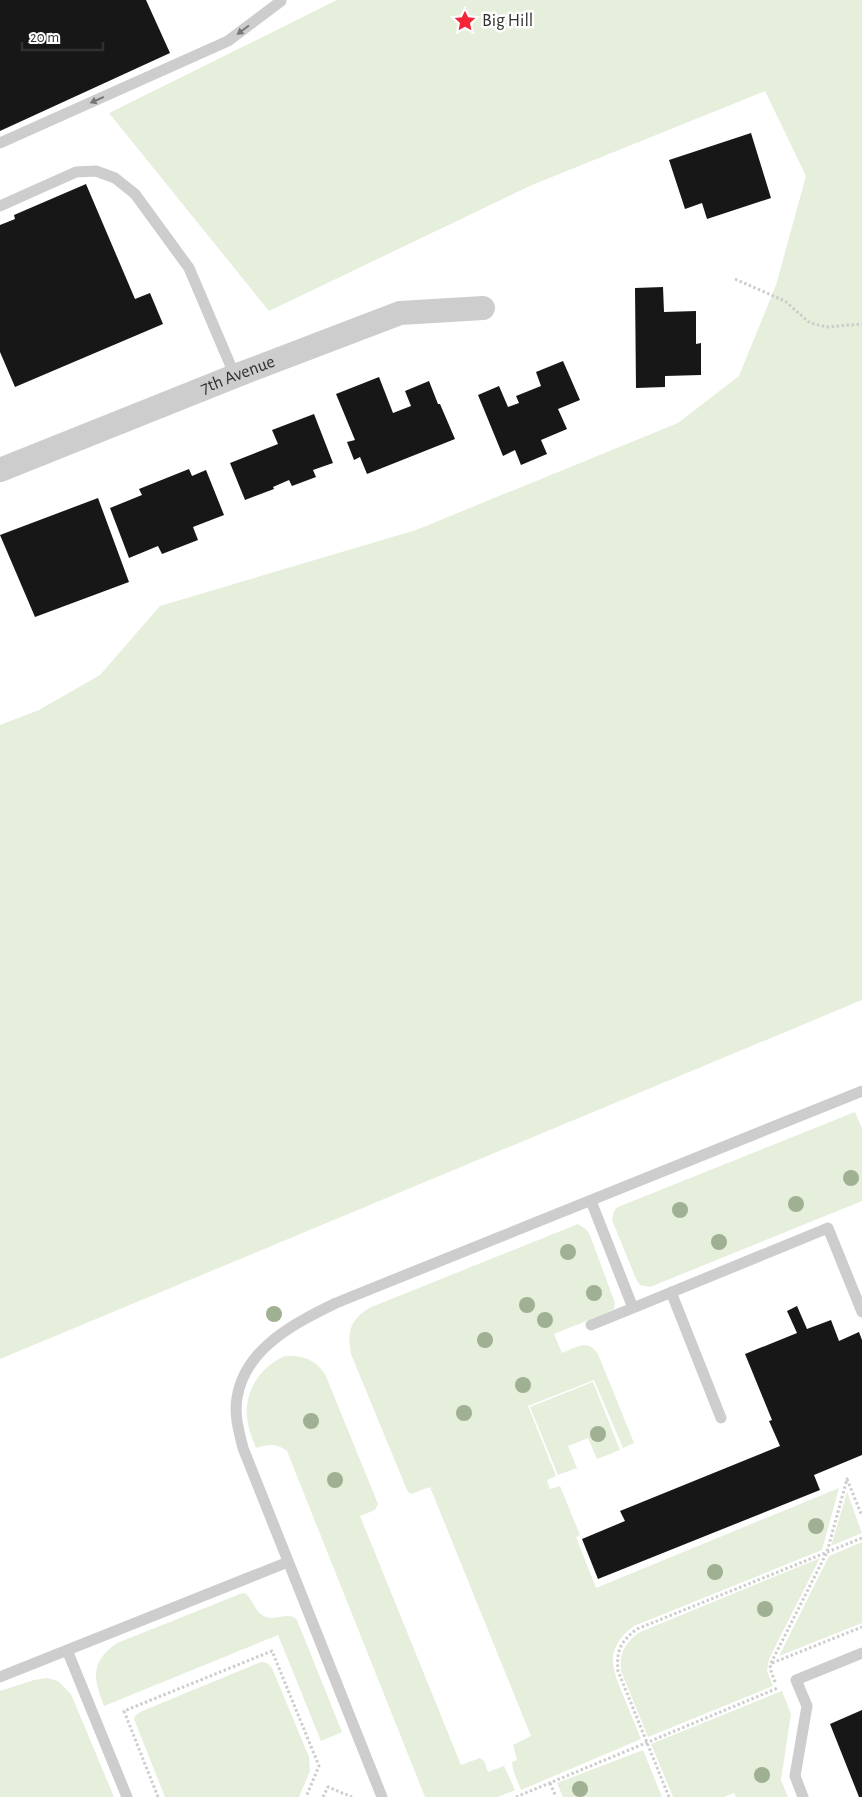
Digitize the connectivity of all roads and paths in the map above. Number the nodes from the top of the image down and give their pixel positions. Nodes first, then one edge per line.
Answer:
1 (280, 0) edge
2 (0, 143) edge
3 (0, 206) edge
4 (736, 279) dead end
5 (483, 308) dead end
6 (862, 324) edge
7 (235, 376) junction
8 (0, 470) edge
9 (862, 1091) edge
10 (591, 1201) junction
11 (671, 1292) junction
12 (633, 1308) junction
13 (862, 1312) edge
14 (591, 1325) dead end
15 (721, 1418) dead end
16 (862, 1516) edge
17 (862, 1538) edge
18 (827, 1552) junction
19 (288, 1562) junction
20 (862, 1627) edge
21 (67, 1650) junction
22 (862, 1653) edge
23 (771, 1664) junction
24 (0, 1677) edge
25 (647, 1743) junction
26 (550, 1783) junction
27 (127, 1797) edge
28 (158, 1797) edge
29 (306, 1797) edge
30 (323, 1797) edge
31 (352, 1797) edge
32 (382, 1797) edge
33 (516, 1797) edge
34 (556, 1797) edge
35 (669, 1797) edge
36 (803, 1797) edge

1 -> 2 lane
3 - 7 lane
4 - 6 path
5 - 7 street, 7th Avenue
7 - 8 street, 7th Avenue
9 - 10 lane
10 - 12 lane
10 - 19 lane
11 - 12 lane
11 - 13 lane
11 - 15 lane
12 - 14 lane
16 - 18 path
17 - 18 path
18 - 23 path
18 - 25 path
19 - 21 lane
19 - 32 lane
20 - 23 path
21 - 24 lane
21 - 27 lane
22 - 36 lane
23 - 25 path
25 - 26 path
25 - 35 path
26 - 33 path
26 - 34 path
28 - 29 path
30 - 31 path

